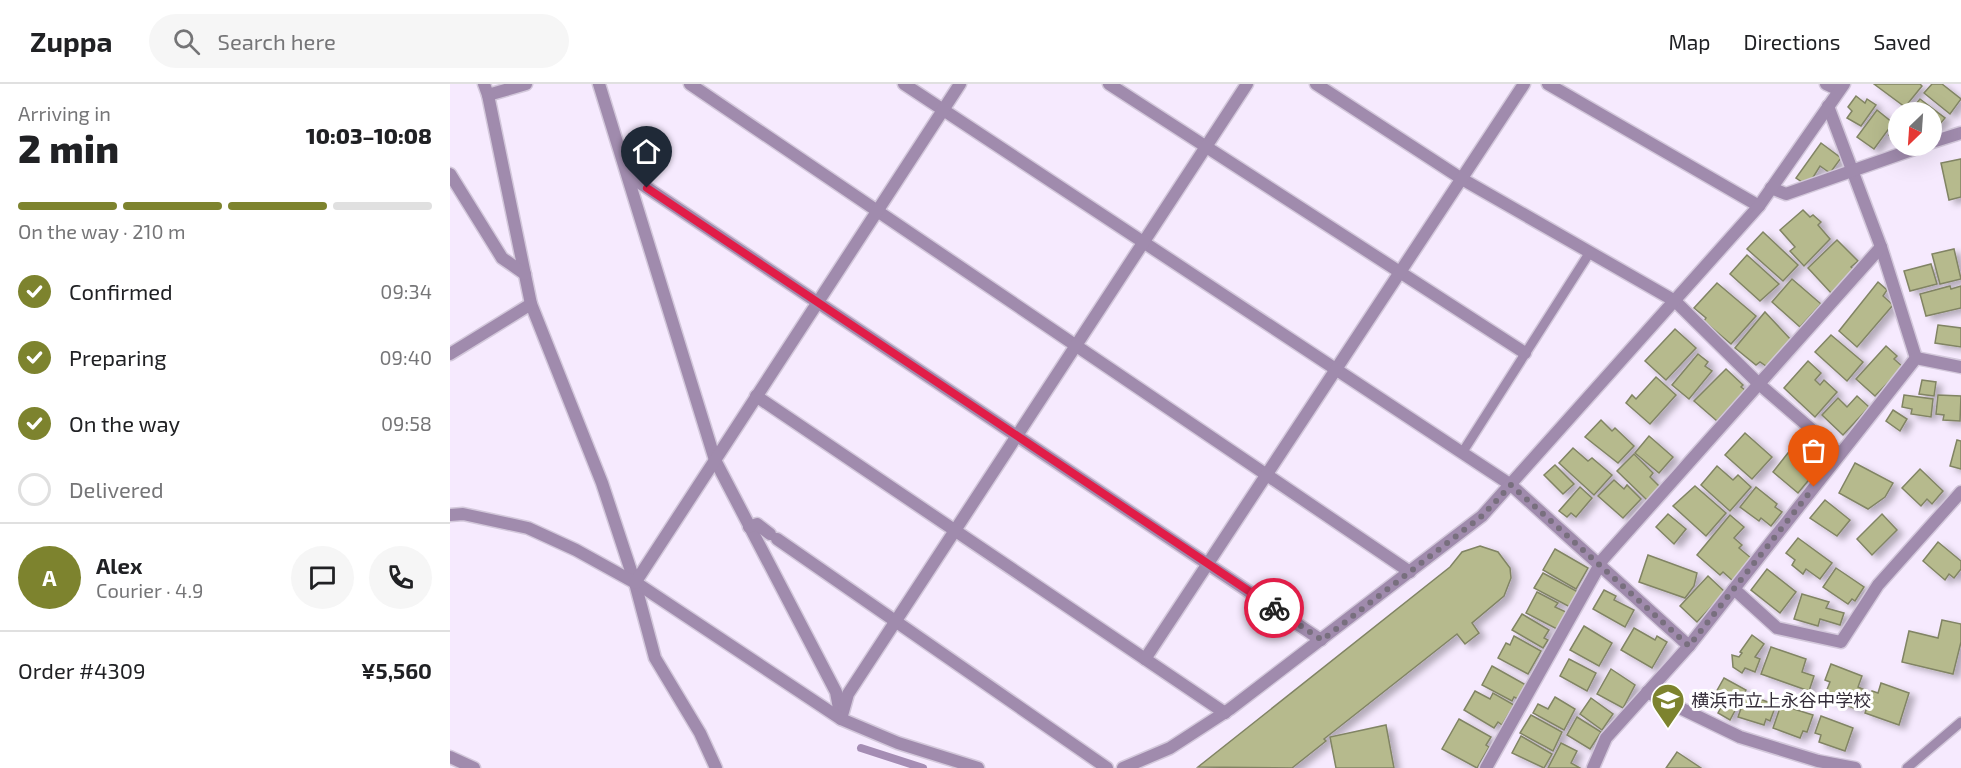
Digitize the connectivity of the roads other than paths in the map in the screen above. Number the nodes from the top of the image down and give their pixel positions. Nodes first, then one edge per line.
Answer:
1 (526, 84) edge
2 (599, 84) edge
3 (690, 84) edge
4 (904, 84) edge
5 (960, 84) edge
6 (1109, 84) edge
7 (1247, 84) edge
8 (1316, 84) edge
9 (1524, 84) edge
10 (1548, 84) edge
11 (1826, 84) edge
12 (1842, 87) edge
13 (486, 89) edge
14 (1828, 106) junction
15 (943, 110) junction
16 (1961, 132) edge
17 (1942, 139) edge
18 (1206, 147) junction
19 (1893, 156) edge
20 (1852, 170) junction
21 (450, 174) edge
22 (628, 175) junction
23 (1462, 179) junction
24 (1771, 188) junction
25 (1758, 206) junction
26 (877, 211) junction
27 (1143, 242) junction
28 (1881, 247) junction
29 (1590, 252) junction
30 (1400, 272) junction
31 (525, 274) junction
32 (1675, 301) junction
33 (818, 302) junction
34 (531, 304) junction
35 (1075, 345) junction
36 (1525, 353) junction
37 (450, 354) edge
38 (1916, 358) junction
39 (1961, 367) edge
40 (1336, 370) junction
41 (1759, 384) junction
42 (756, 396) junction
43 (1016, 435) junction
44 (1462, 453) junction
45 (1840, 454) junction
46 (715, 460) junction
47 (1267, 474) junction
48 (1511, 485) junction
49 (1961, 492) edge
50 (450, 515) edge
51 (749, 527) junction
52 (954, 530) junction
53 (1208, 564) junction
54 (1599, 566) junction
55 (1410, 572) junction
56 (635, 583) junction
57 (1734, 589) junction
58 (895, 621) junction
59 (1322, 640) junction
60 (1689, 646) junction
61 (1145, 659) junction
62 (1647, 692) junction
63 (1225, 713) junction
64 (841, 718) junction
65 (1961, 722) edge
66 (450, 758) edge
67 (474, 768) edge
68 (716, 768) edge
69 (978, 768) edge
70 (1107, 768) edge
71 (1123, 768) edge
72 (1486, 768) edge
73 (1593, 768) edge
74 (1855, 768) edge
75 (1907, 768) edge

1 - 13 street
2 - 22 street
3 - 26 street
4 - 15 street
5 - 15 street
6 - 18 street
7 - 18 street
8 - 23 street
9 - 23 street
10 - 25 street
11 - 12 street
12 - 14 street
13 - 31 street
14 - 20 street
14 - 24 street
15 - 26 street
15 - 27 street
16 - 17 street
18 - 27 street
18 - 30 street
19 - 20 street
20 - 24 street
20 - 28 street
21 - 31 street
22 - 33 street
22 - 46 street
23 - 29 street
23 - 30 street
24 - 25 street
25 - 32 street
26 - 33 street
26 - 35 street
27 - 35 street
27 - 40 street
28 - 38 street
28 - 41 street
29 - 32 street
29 - 36 lane
30 - 36 street
30 - 40 street
31 - 34 street
32 - 41 street
32 - 48 street
33 - 42 street
33 - 43 street
34 - 37 street
34 - 56 street
35 - 43 street
35 - 47 street
36 - 44 lane
38 - 39 street
38 - 45 street
40 - 44 street
40 - 47 street
41 - 45 street
41 - 54 street
42 - 46 street
42 - 52 street
43 - 52 street
43 - 53 street
44 - 48 street
45 - 57 street
46 - 51 street
46 - 56 street
47 - 53 street
47 - 55 street
48 - 54 street
48 - 55 street
49 - 57 street
50 - 56 street
51 - 58 street
51 - 64 street
52 - 58 street
52 - 61 street
53 - 59 street
53 - 61 street
54 - 60 street
54 - 72 street
55 - 59 street
56 - 64 street
56 - 68 street
57 - 60 street
58 - 64 street
58 - 70 street
59 - 63 street
60 - 62 street
61 - 63 street
62 - 73 street
62 - 74 street
63 - 71 street
64 - 69 street
65 - 75 lane
66 - 67 street

